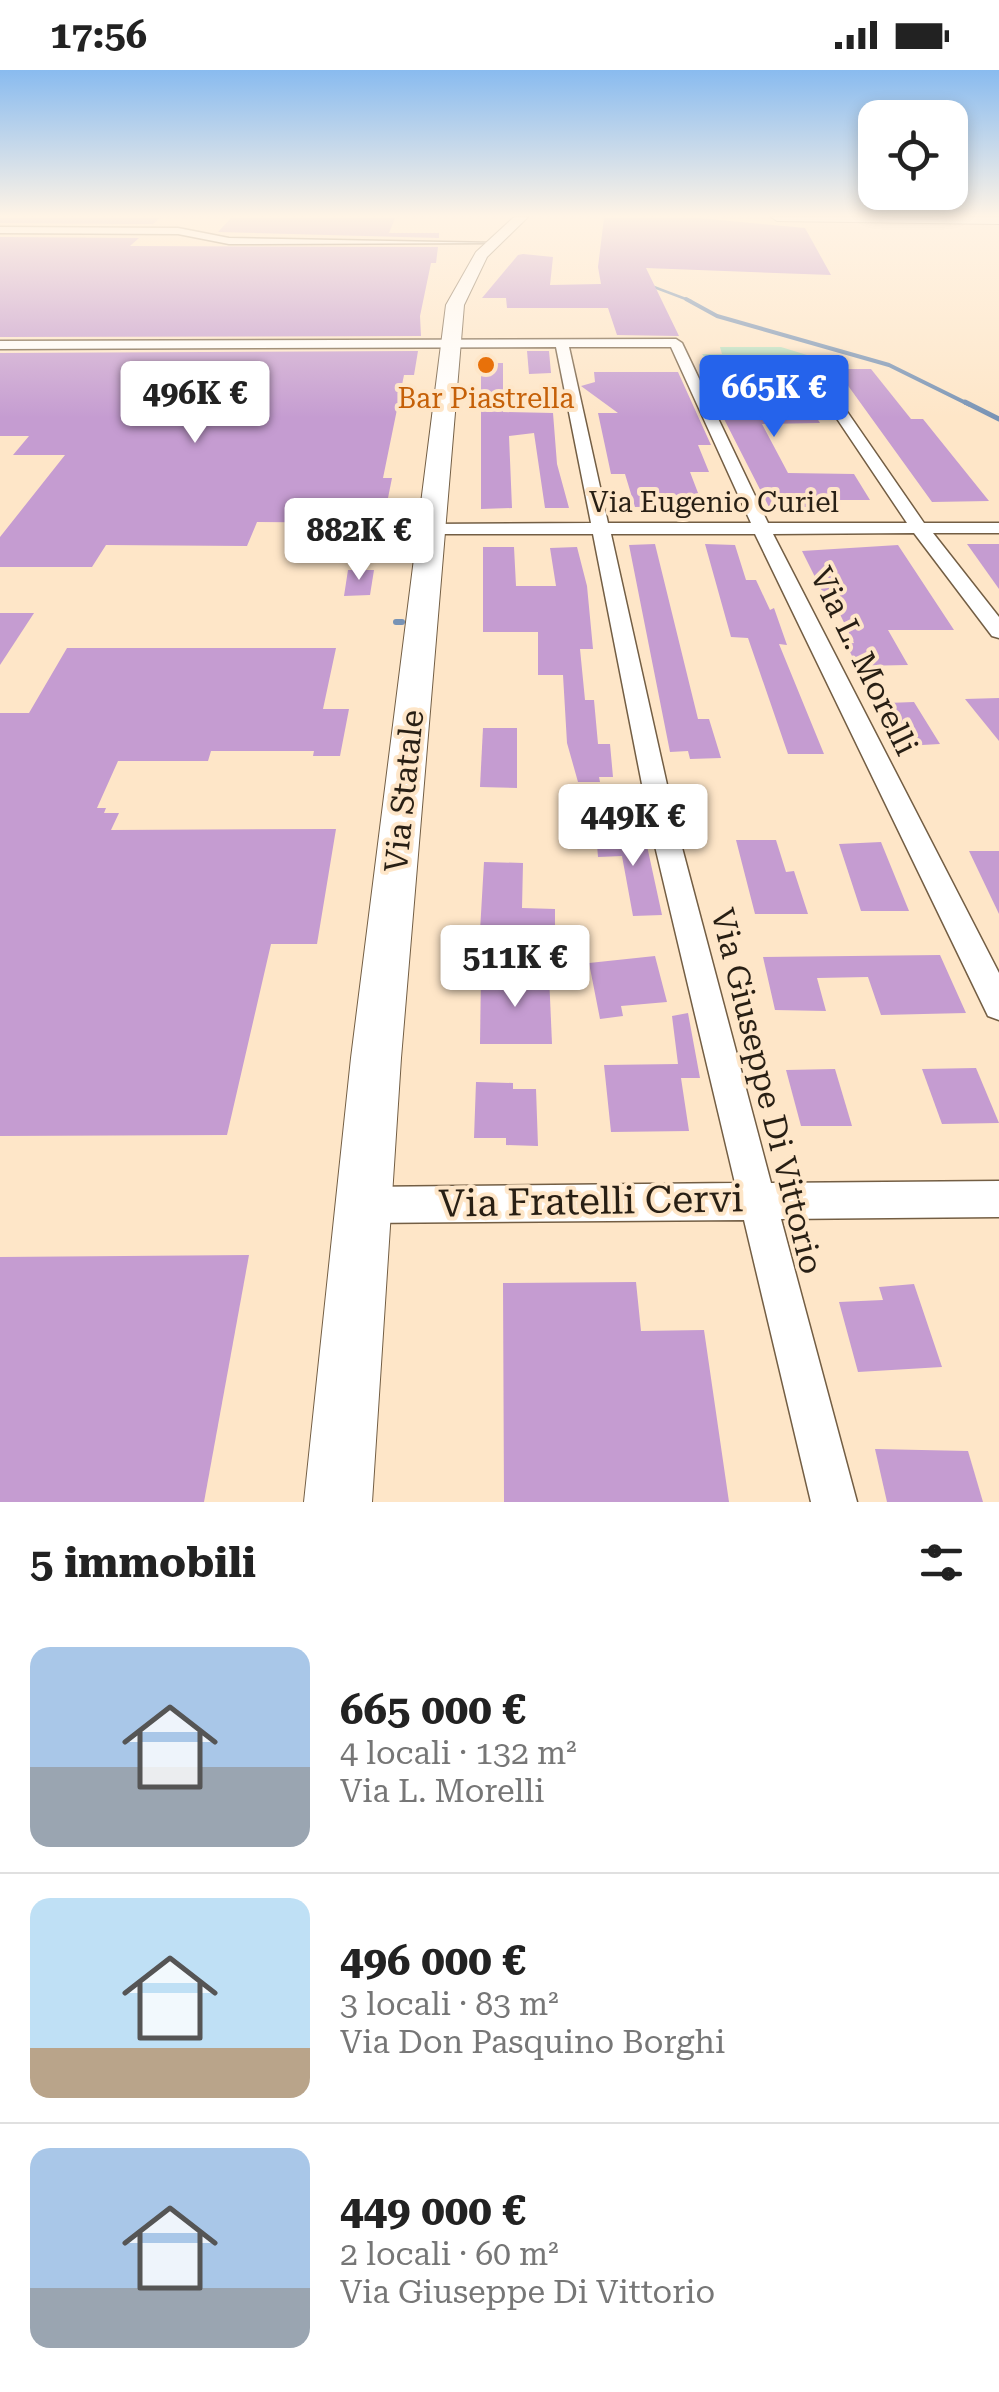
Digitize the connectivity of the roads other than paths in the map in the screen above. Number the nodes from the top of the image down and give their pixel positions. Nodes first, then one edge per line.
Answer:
1 (463, 284) edge
2 (450, 344) junction
3 (562, 344) junction
4 (0, 345) edge
5 (814, 374) dead end
6 (919, 528) junction
7 (999, 528) edge
8 (429, 529) junction
9 (762, 529) junction
10 (602, 530) junction
11 (999, 631) edge
12 (999, 1005) edge
13 (758, 1198) junction
14 (999, 1199) edge
15 (364, 1204) junction
16 (338, 1502) edge
17 (834, 1502) edge

1 - 2 main road, Via Statale
2 - 3 street
2 - 4 street
2 - 8 main road, Via Statale
3 - 9 street, Via L. Morelli
3 - 10 street, Via Giuseppe Di Vittorio
5 - 6 street
6 - 7 street, Via Eugenio Curiel
6 - 9 street, Via Eugenio Curiel
6 - 11 street
8 - 10 street, Via Eugenio Curiel
8 - 15 main road, Via Statale
9 - 10 street, Via Eugenio Curiel
9 - 12 street, Via L. Morelli
10 - 13 street, Via Giuseppe Di Vittorio
13 - 14 street, Via Fratelli Cervi
13 - 15 street, Via Fratelli Cervi
13 - 17 street, Via Giuseppe Di Vittorio
15 - 16 main road, Via Statale

